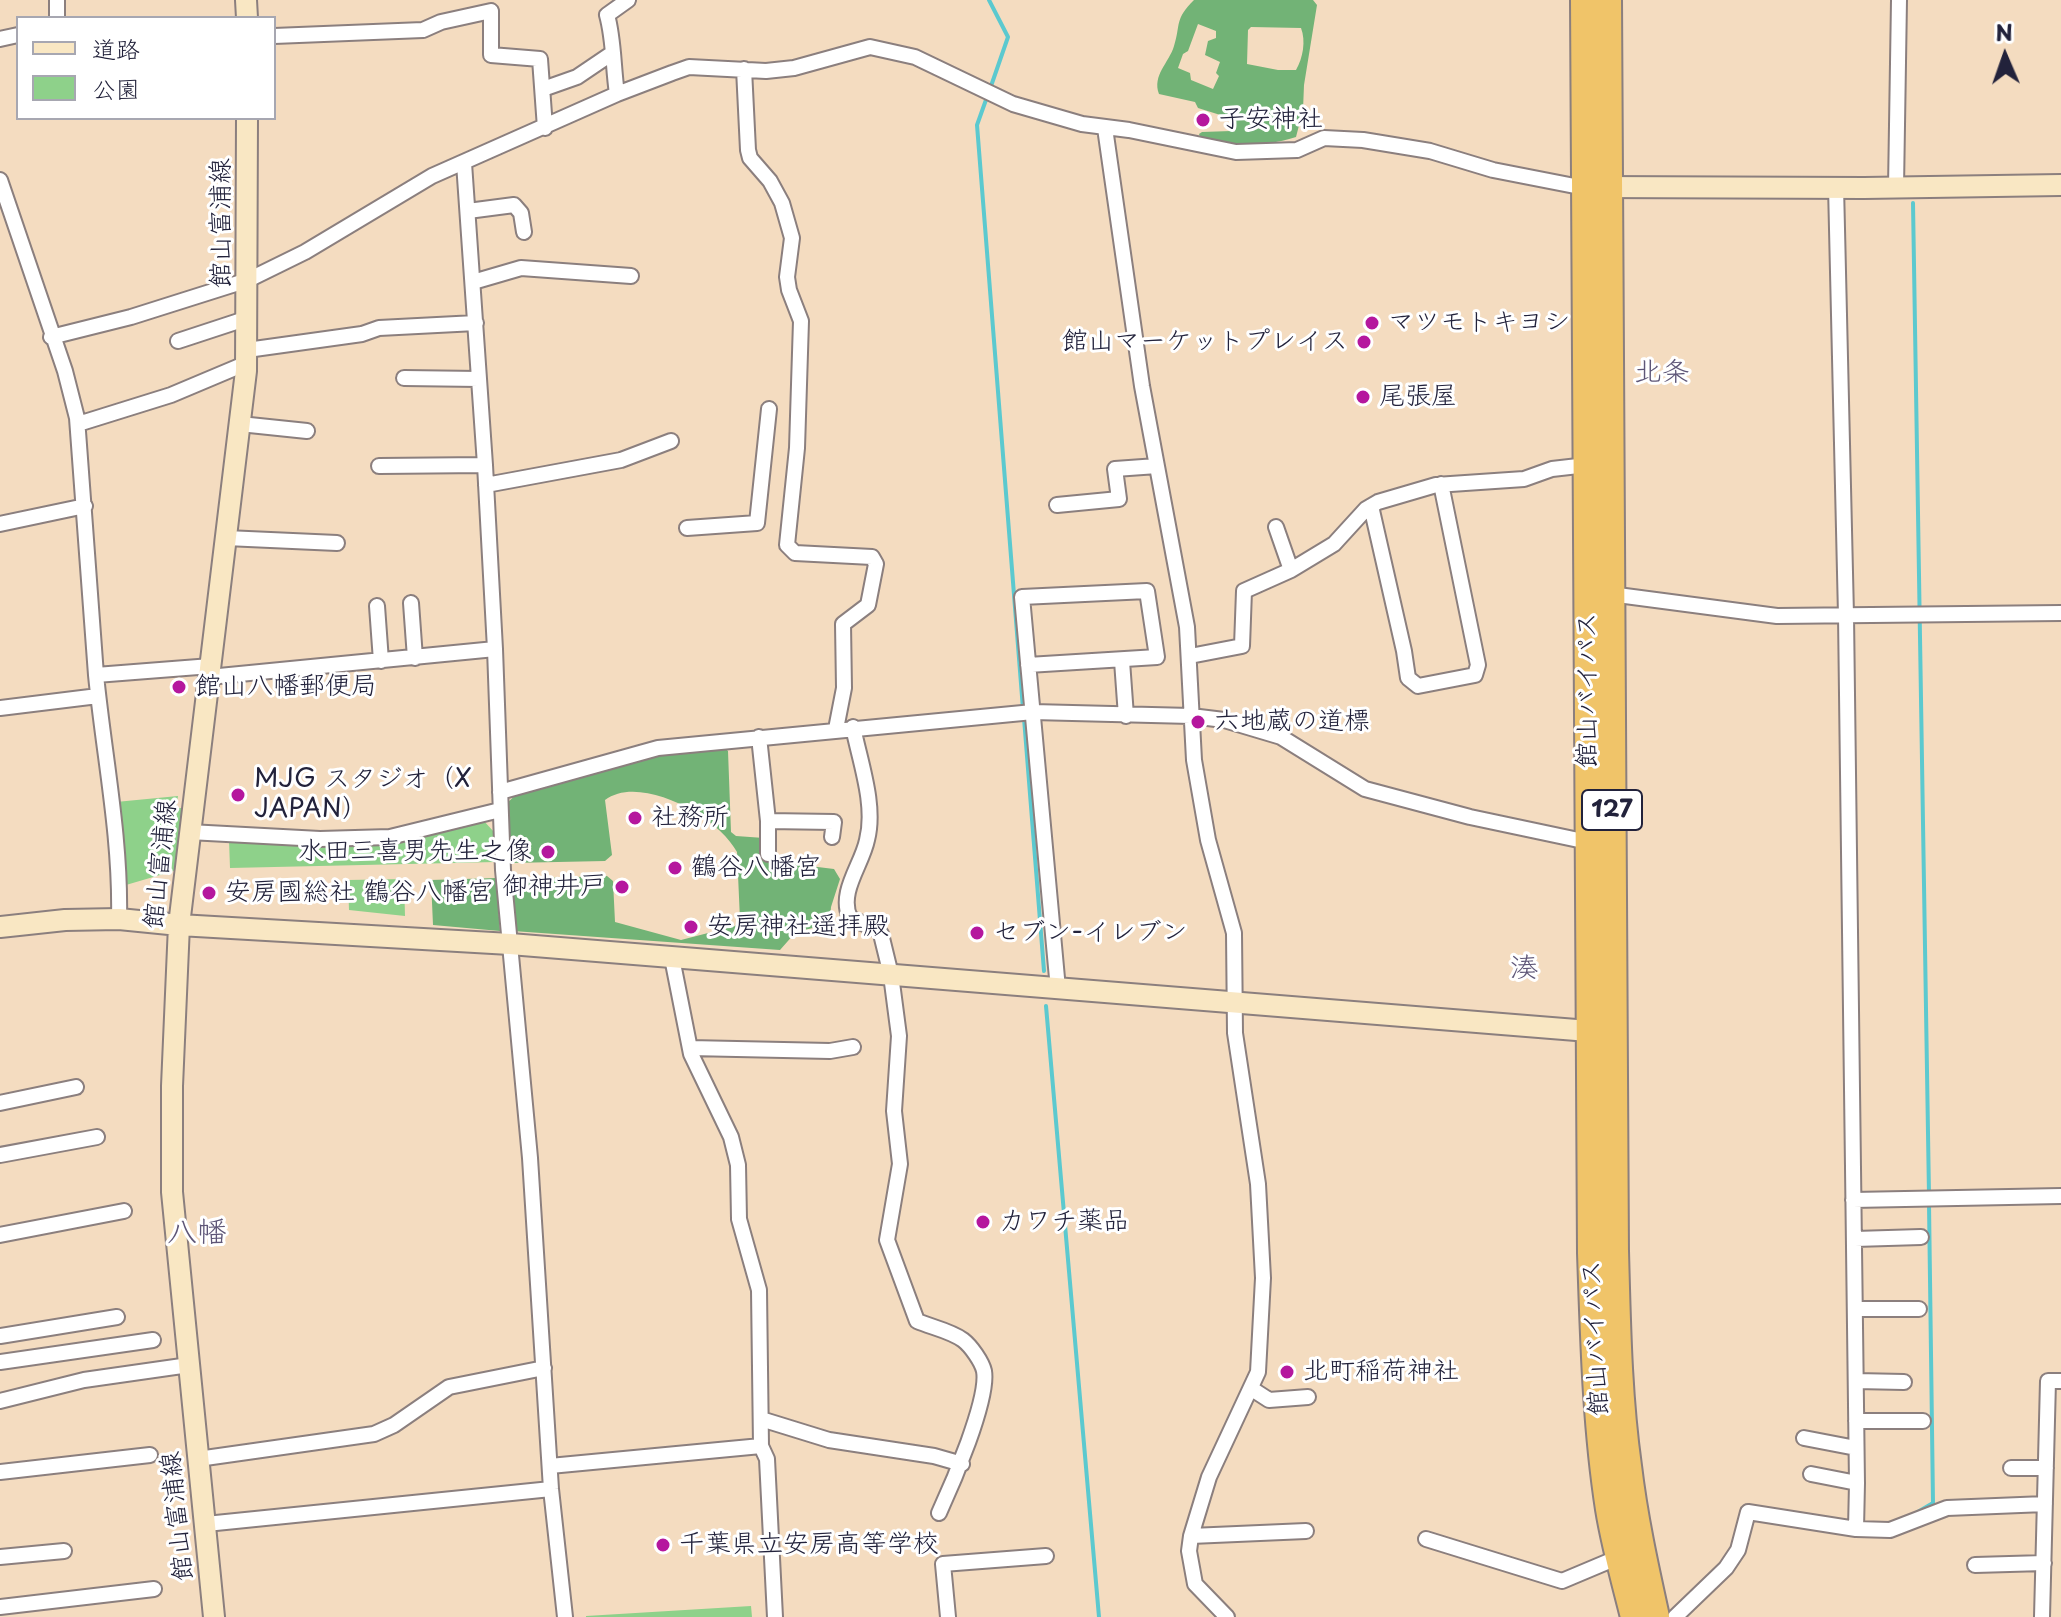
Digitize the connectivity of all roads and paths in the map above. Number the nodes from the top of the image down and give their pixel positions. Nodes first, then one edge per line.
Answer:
1 (628, 0) edge
2 (1584, 0) edge
3 (1608, 0) edge
4 (1899, 0) edge
5 (276, 36) edge
6 (611, 54) junction
7 (744, 69) junction
8 (543, 89) junction
9 (617, 94) junction
10 (247, 120) edge
11 (545, 128) junction
12 (1105, 128) junction
13 (464, 163) junction
14 (0, 180) edge
15 (2061, 185) edge
16 (1836, 186) junction
17 (1597, 188) junction
18 (1896, 188) junction
19 (468, 211) junction
20 (524, 232) dead end
21 (631, 276) dead end
22 (248, 280) junction
23 (473, 282) junction
24 (248, 318) junction
25 (476, 323) junction
26 (51, 337) junction
27 (178, 341) dead end
28 (247, 356) junction
29 (404, 378) dead end
30 (479, 379) junction
31 (769, 409) dead end
32 (78, 424) junction
33 (240, 424) junction
34 (307, 431) dead end
35 (671, 441) dead end
36 (485, 465) junction
37 (1587, 465) junction
38 (379, 466) dead end
39 (1157, 466) junction
40 (1441, 484) junction
41 (486, 485) junction
42 (1057, 505) dead end
43 (85, 506) junction
44 (1371, 506) junction
45 (0, 524) edge
46 (1276, 527) dead end
47 (687, 528) dead end
48 (226, 538) junction
49 (337, 543) dead end
50 (1291, 570) junction
51 (1610, 594) junction
52 (411, 603) dead end
53 (377, 606) dead end
54 (2061, 613) edge
55 (1846, 615) junction
56 (495, 649) junction
57 (1190, 656) junction
58 (415, 658) junction
59 (381, 661) junction
60 (1122, 661) junction
61 (1028, 665) junction
62 (210, 672) junction
63 (96, 675) junction
64 (98, 696) junction
65 (0, 708) edge
66 (1027, 713) junction
67 (1126, 716) junction
68 (1191, 716) junction
69 (853, 727) junction
70 (836, 729) junction
71 (759, 737) junction
72 (500, 792) junction
73 (500, 810) junction
74 (768, 821) junction
75 (189, 832) junction
76 (832, 837) dead end
77 (1588, 842) junction
78 (768, 854) dead end
79 (119, 919) junction
80 (179, 925) junction
81 (0, 927) edge
82 (510, 944) junction
83 (672, 958) junction
84 (891, 975) junction
85 (1058, 989) junction
86 (1234, 1004) junction
87 (1601, 1032) junction
88 (853, 1047) dead end
89 (690, 1048) junction
90 (76, 1087) dead end
91 (0, 1103) edge
92 (97, 1137) dead end
93 (0, 1155) edge
94 (2061, 1196) edge
95 (1853, 1200) junction
96 (124, 1211) dead end
97 (0, 1235) edge
98 (1921, 1237) dead end
99 (1855, 1239) junction
100 (1855, 1309) junction
101 (1919, 1309) dead end
102 (117, 1317) dead end
103 (0, 1336) edge
104 (153, 1340) dead end
105 (0, 1362) edge
106 (189, 1365) junction
107 (544, 1368) junction
108 (1856, 1381) junction
109 (2061, 1381) edge
110 (1904, 1382) dead end
111 (1252, 1389) junction
112 (1308, 1397) dead end
113 (0, 1401) edge
114 (761, 1419) junction
115 (1856, 1421) junction
116 (1923, 1421) dead end
117 (1804, 1438) dead end
118 (761, 1446) junction
119 (1856, 1448) junction
120 (150, 1455) dead end
121 (198, 1459) junction
122 (962, 1464) junction
123 (550, 1466) junction
124 (2011, 1468) dead end
125 (2046, 1468) junction
126 (0, 1472) edge
127 (1811, 1474) dead end
128 (1857, 1483) junction
129 (551, 1489) junction
130 (2045, 1504) junction
131 (939, 1513) dead end
132 (206, 1524) junction
133 (1856, 1529) junction
134 (1306, 1531) dead end
135 (1191, 1536) junction
136 (1426, 1539) dead end
137 (64, 1551) dead end
138 (1046, 1556) dead end
139 (0, 1557) edge
140 (1619, 1557) junction
141 (2044, 1563) junction
142 (1975, 1565) dead end
143 (154, 1589) dead end
144 (0, 1607) edge
145 (214, 1617) edge
146 (565, 1617) edge
147 (775, 1617) edge
148 (948, 1617) edge
149 (1227, 1617) edge
150 (1634, 1617) edge
151 (1656, 1617) edge
152 (1675, 1617) edge
153 (2042, 1617) edge

1 - 6 street
2 - 17 highway, 館山バイパス / 127
3 - 17 highway, 館山バイパス / 127
4 - 18 street
5 - 8 street
6 - 8 street
6 - 9 street
7 - 9 street
7 - 12 street
7 - 70 street
8 - 11 street
9 - 11 street
10 - 22 street, 館山富浦線
11 - 13 street
12 - 17 street
12 - 39 street
13 - 19 street
13 - 22 street
14 - 26 street
15 - 18 street
16 - 17 street
16 - 18 street
16 - 55 street
17 - 37 highway, 館山バイパス / 127
17 - 51 highway, 館山バイパス / 127
19 - 20 street
19 - 23 street
21 - 23 street
22 - 24 street, 館山富浦線
22 - 26 street
23 - 25 street
24 - 27 street
24 - 28 street, 館山富浦線
25 - 28 street
25 - 30 street
26 - 32 street
28 - 32 street
28 - 33 street, 館山富浦線
29 - 30 street
30 - 36 street
31 - 47 street
32 - 43 street
33 - 34 street
33 - 48 street, 館山富浦線
35 - 41 street
36 - 38 street
36 - 41 street
37 - 40 street
37 - 77 highway, 館山バイパス / 127
39 - 42 street
39 - 57 street
40 - 44 street
40 - 44 street
41 - 56 street
43 - 45 street
43 - 63 street
44 - 50 street
46 - 50 street
48 - 49 street
48 - 62 street, 館山富浦線
50 - 57 street
51 - 55 street
51 - 87 highway, 館山バイパス / 127
52 - 58 street
53 - 59 street
54 - 55 street
55 - 95 street
56 - 58 street
56 - 72 street
57 - 68 street
58 - 59 street
59 - 62 street
60 - 61 street
60 - 61 street
60 - 67 street
61 - 66 street
62 - 63 street
62 - 75 street, 館山富浦線
63 - 64 street
64 - 65 street
64 - 79 street
66 - 67 street
66 - 69 street
66 - 85 street
67 - 68 street
68 - 77 street
68 - 86 street
69 - 70 street
69 - 84 street
70 - 71 street
71 - 72 street
71 - 74 street
72 - 73 street
73 - 75 street
73 - 82 street
74 - 76 street
74 - 78 street
75 - 80 street, 館山富浦線
77 - 87 highway, 館山バイパス / 127
79 - 80 street
79 - 81 street
80 - 82 street
80 - 106 street, 館山富浦線
82 - 83 street
82 - 107 street
83 - 84 street
83 - 89 street
84 - 85 street
84 - 122 street
85 - 86 street
86 - 87 street
86 - 111 street
87 - 140 highway, 館山バイパス / 127
87 - 151 highway, 館山バイパス / 127
88 - 89 street
89 - 114 street
90 - 91 street
92 - 93 street
94 - 95 street
95 - 99 street
96 - 97 street
98 - 99 street
99 - 100 street
100 - 101 street
100 - 108 street
102 - 103 street
104 - 105 street
106 - 113 street
106 - 121 street, 館山富浦線
107 - 121 street
107 - 123 street
108 - 110 street
108 - 115 street
109 - 125 street
111 - 112 street
111 - 135 street
114 - 118 street
114 - 122 street
115 - 116 street
115 - 119 street
117 - 119 street
118 - 123 street
118 - 147 street
119 - 128 street
120 - 126 street
121 - 132 street, 館山富浦線
122 - 131 street
123 - 129 street
124 - 125 street
125 - 130 street
127 - 128 street
128 - 133 street
129 - 132 street
129 - 146 street
130 - 133 street
130 - 141 street
132 - 145 street, 館山富浦線
133 - 152 street
134 - 135 street
135 - 149 street
136 - 140 street
137 - 139 street
138 - 148 street
140 - 150 highway, 館山バイパス / 127
141 - 142 street
141 - 153 street
143 - 144 street

